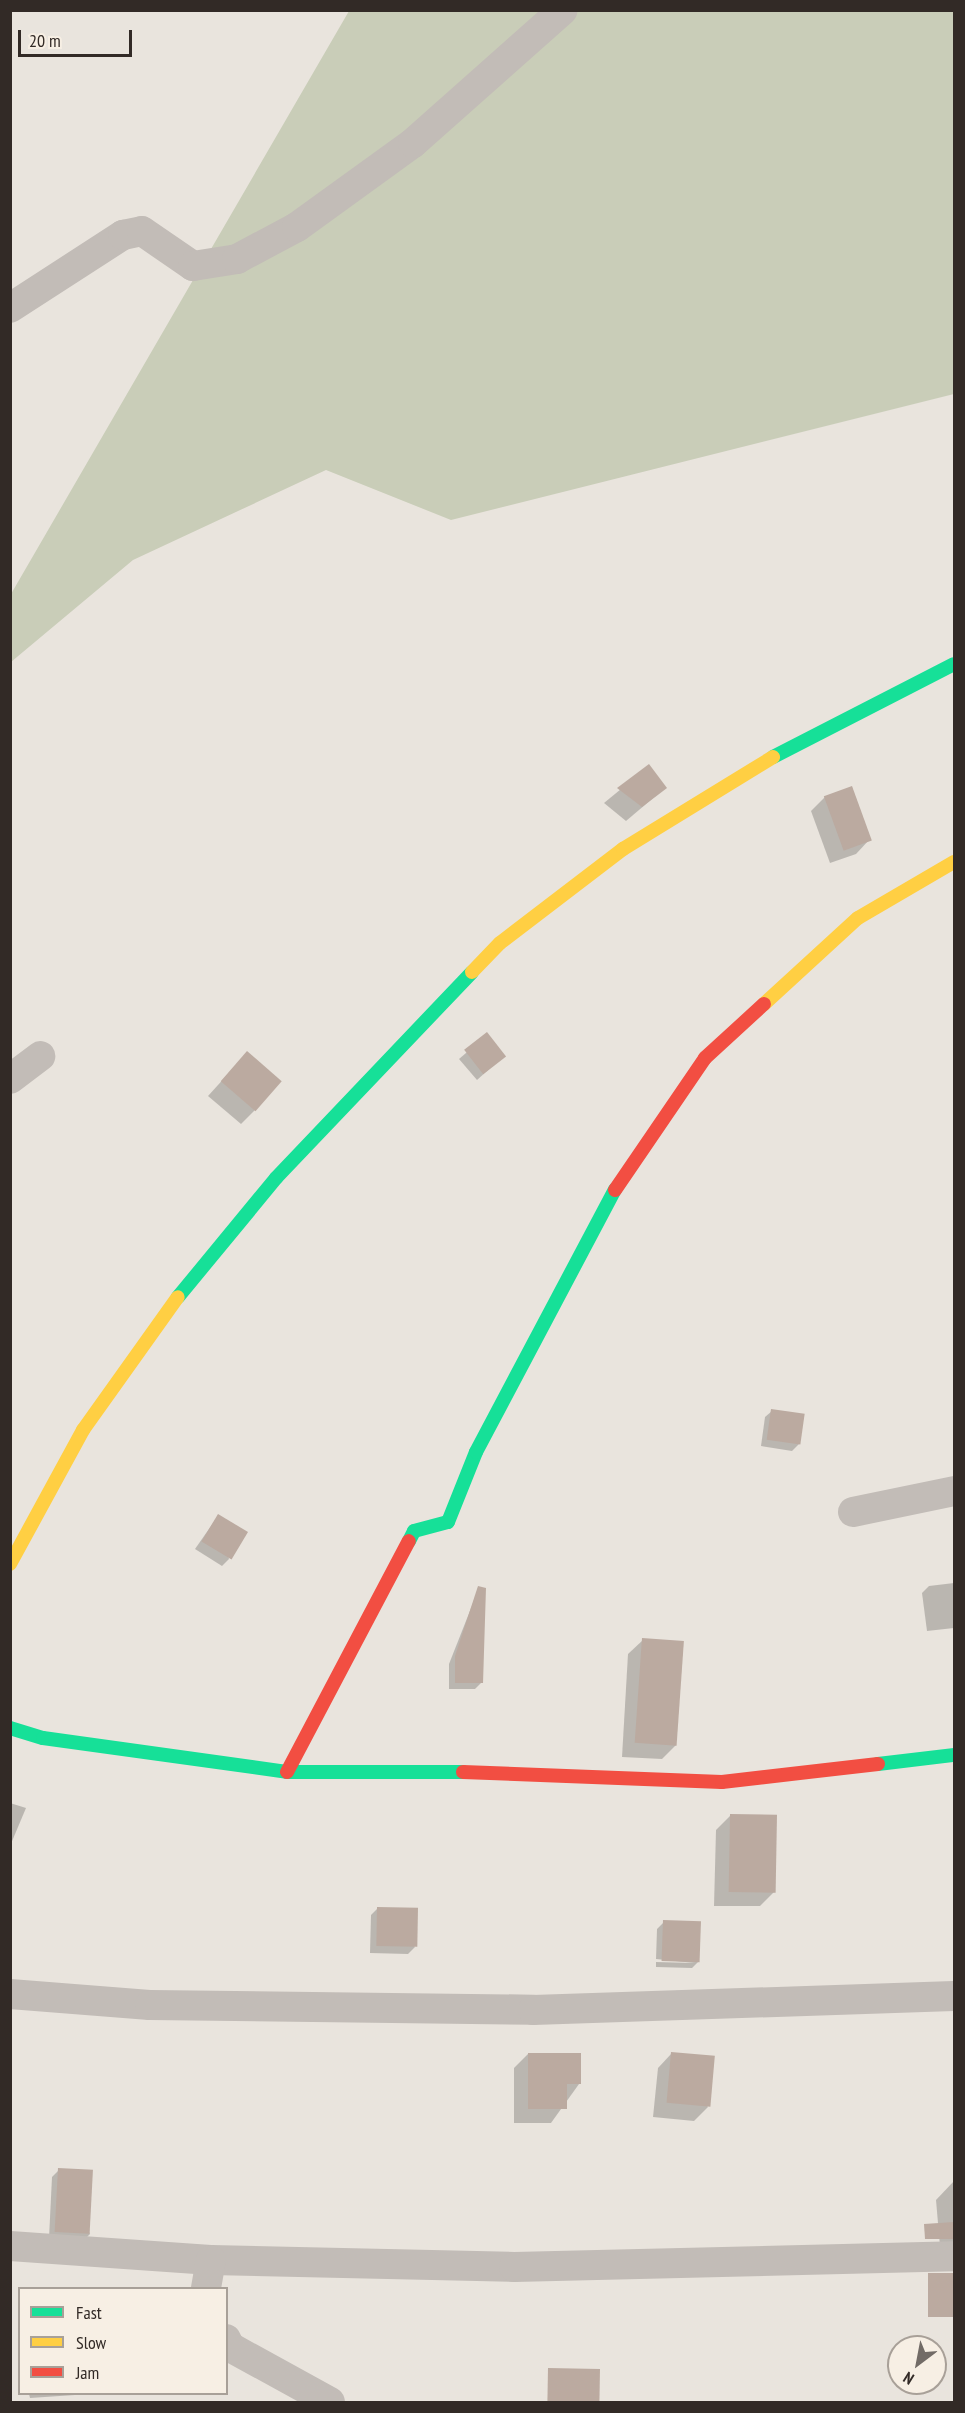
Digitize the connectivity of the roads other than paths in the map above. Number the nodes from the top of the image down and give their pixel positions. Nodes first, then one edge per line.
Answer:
1 (563, 10) edge
2 (10, 308) edge
3 (954, 664) edge
4 (954, 862) edge
5 (40, 1056) dead end
6 (10, 1078) edge
7 (954, 1491) edge
8 (853, 1512) dead end
9 (10, 1564) edge
10 (10, 1728) edge
11 (954, 1755) edge
12 (287, 1772) junction
13 (10, 1994) edge
14 (954, 1996) edge
15 (10, 2246) edge
16 (954, 2256) edge
17 (211, 2260) junction
18 (206, 2287) edge
19 (228, 2343) edge
20 (330, 2403) edge

1 - 2 street
3 - 9 street
4 - 12 street
5 - 6 street
7 - 8 street
10 - 12 street
11 - 12 street
13 - 14 street
15 - 17 street
16 - 17 street
17 - 18 street
19 - 20 street

